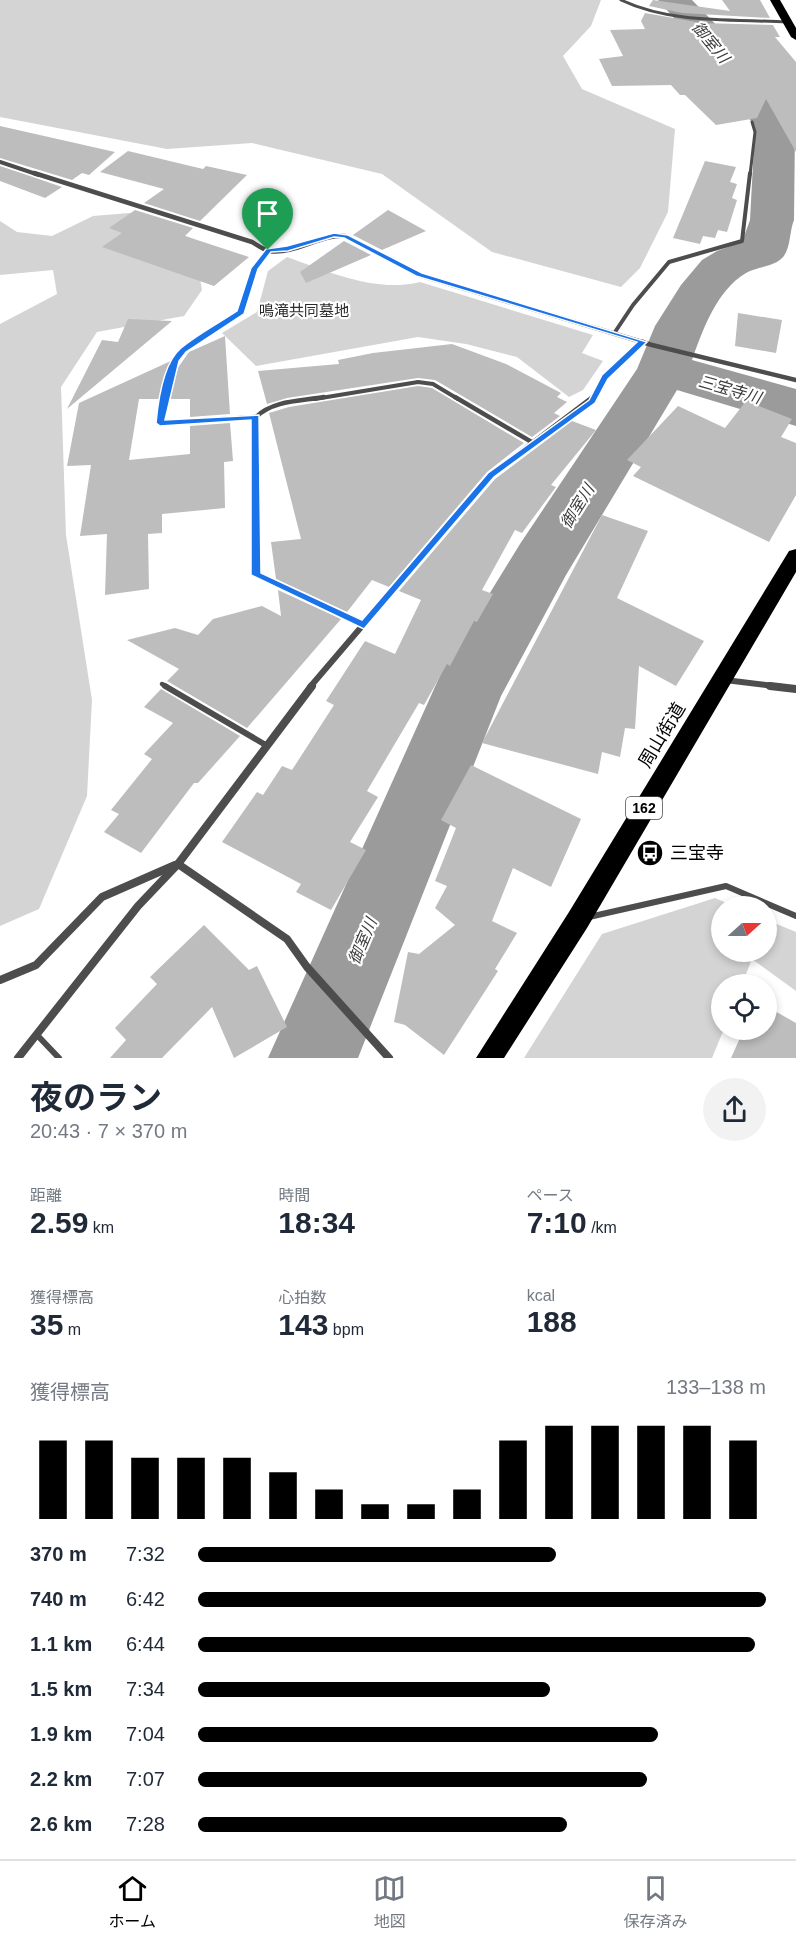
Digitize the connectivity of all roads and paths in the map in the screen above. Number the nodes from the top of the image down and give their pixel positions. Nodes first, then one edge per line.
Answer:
1 (621, 0) edge
2 (775, 0) edge
3 (787, 22) junction
4 (796, 37) edge
5 (752, 122) dead end
6 (0, 162) edge
7 (268, 250) junction
8 (615, 332) junction
9 (643, 342) junction
10 (796, 380) edge
11 (256, 417) junction
12 (535, 444) junction
13 (796, 556) edge
14 (364, 625) junction
15 (721, 680) junction
16 (162, 684) dead end
17 (796, 689) edge
18 (264, 744) junction
19 (178, 864) junction
20 (796, 915) edge
21 (578, 920) junction
22 (0, 980) edge
23 (38, 1036) junction
24 (18, 1058) edge
25 (59, 1058) edge
26 (389, 1058) edge
27 (489, 1058) edge

1 - 3 lane
2 - 3 highway
3 - 4 highway
5 - 8 lane
6 - 7 street
7 - 8 street
7 - 11 lane
8 - 9 street
9 - 10 street
9 - 12 street
11 - 12 lane
11 - 14 lane
12 - 14 street
13 - 15 highway, 周山街道 / 162
14 - 18 street
15 - 17 street
15 - 21 highway, 周山街道 / 162
16 - 18 lane
18 - 19 street
19 - 22 street
19 - 23 street
19 - 26 street
20 - 21 lane
21 - 27 highway, 周山街道 / 162
23 - 24 street
23 - 25 lane

